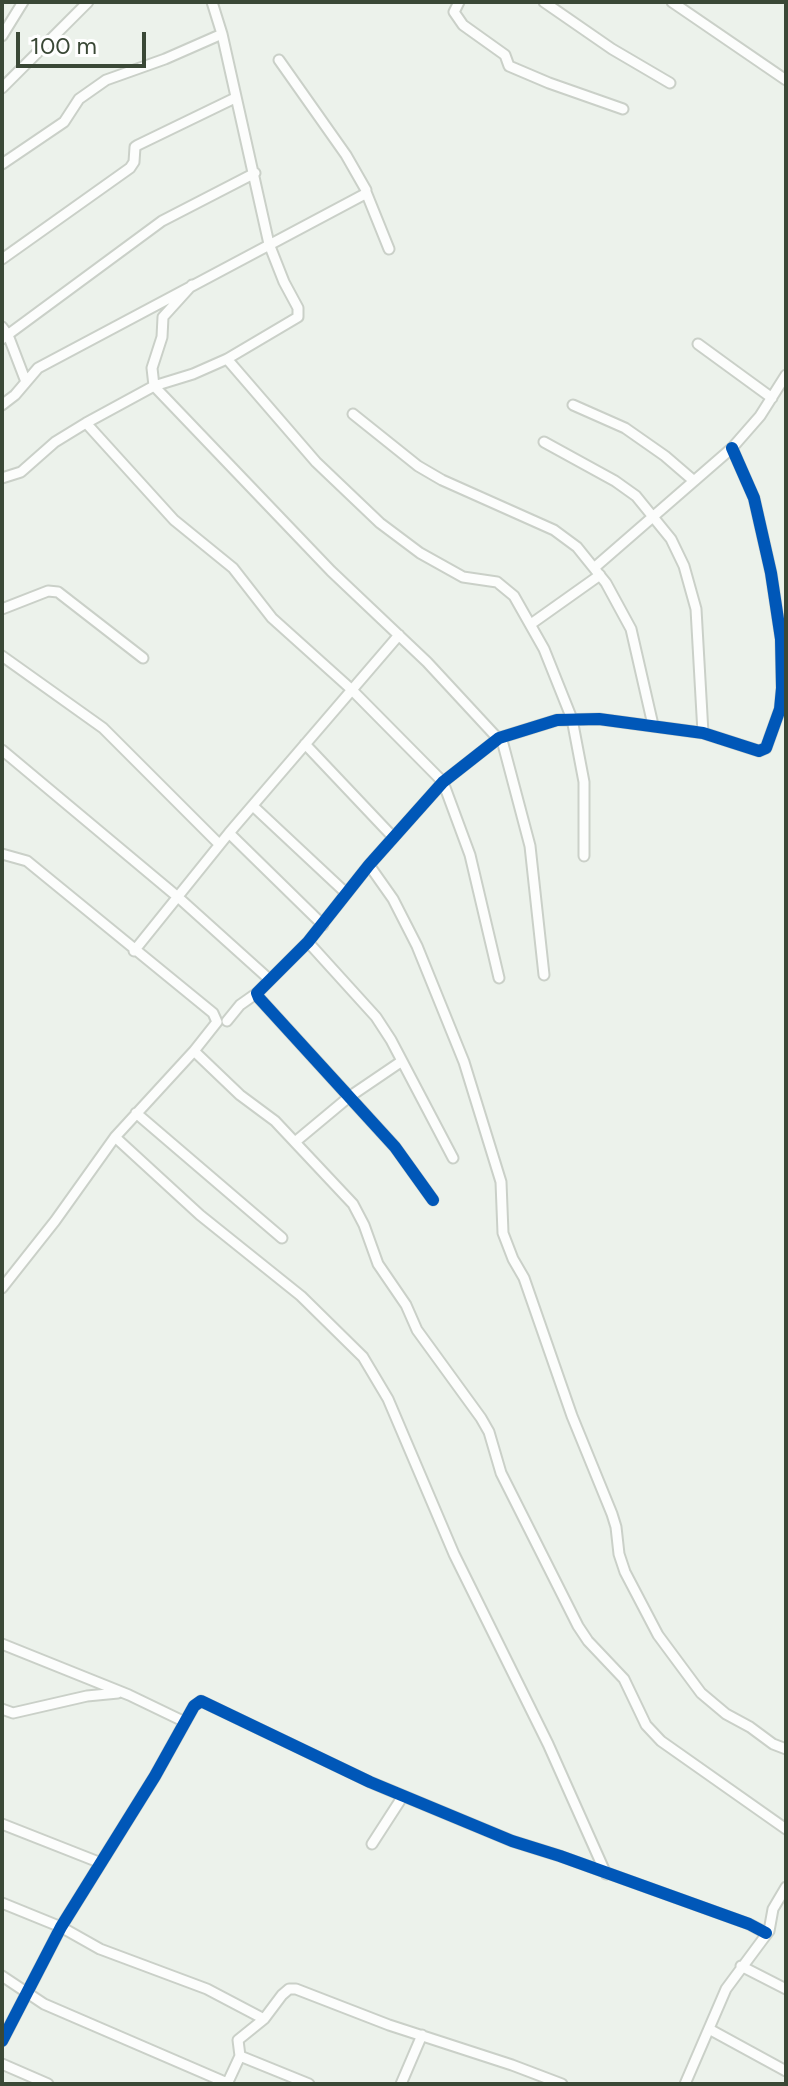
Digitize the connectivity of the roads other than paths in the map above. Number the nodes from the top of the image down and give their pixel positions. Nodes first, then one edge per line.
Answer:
1 (23, 2) edge
2 (88, 2) edge
3 (212, 2) edge
4 (459, 2) edge
5 (544, 2) edge
6 (672, 2) edge
7 (222, 34) junction
8 (2, 36) edge
9 (279, 60) dead end
10 (786, 80) edge
11 (670, 83) dead end
12 (2, 88) edge
13 (235, 98) junction
14 (623, 109) dead end
15 (2, 164) edge
16 (255, 173) junction
17 (366, 192) junction
18 (269, 244) junction
19 (389, 249) dead end
20 (2, 259) edge
21 (192, 285) junction
22 (4, 334) edge
23 (698, 344) dead end
24 (227, 359) junction
25 (786, 375) edge
26 (26, 382) junction
27 (154, 386) junction
28 (772, 398) junction
29 (2, 405) edge
30 (573, 405) dead end
31 (353, 414) dead end
32 (86, 423) junction
33 (544, 442) dead end
34 (732, 448) junction
35 (2, 478) edge
36 (694, 481) junction
37 (654, 514) junction
38 (597, 571) junction
39 (2, 609) edge
40 (531, 624) junction
41 (399, 635) junction
42 (2, 656) edge
43 (143, 658) dead end
44 (351, 689) junction
45 (572, 719) junction
46 (653, 725) junction
47 (703, 733) junction
48 (499, 738) junction
49 (305, 744) junction
50 (2, 750) edge
51 (443, 782) junction
52 (253, 806) junction
53 (229, 833) junction
54 (393, 837) junction
55 (219, 844) junction
56 (2, 854) edge
57 (584, 856) dead end
58 (369, 865) junction
59 (346, 893) junction
60 (179, 898) junction
61 (323, 925) junction
62 (308, 942) junction
63 (134, 951) junction
64 (544, 975) dead end
65 (499, 978) dead end
66 (269, 979) junction
67 (257, 993) junction
68 (227, 1021) dead end
69 (194, 1051) junction
70 (402, 1061) junction
71 (349, 1097) junction
72 (136, 1113) junction
73 (115, 1137) junction
74 (295, 1142) junction
75 (453, 1158) dead end
76 (433, 1200) dead end
77 (282, 1238) dead end
78 (2, 1288) edge
79 (2, 1644) edge
80 (129, 1695) junction
81 (2, 1709) edge
82 (185, 1722) junction
83 (786, 1749) edge
84 (403, 1796) junction
85 (2, 1824) edge
86 (786, 1829) edge
87 (372, 1844) dead end
88 (101, 1863) junction
89 (606, 1874) junction
90 (786, 1887) edge
91 (2, 1903) edge
92 (775, 1904) junction
93 (786, 1908) edge
94 (61, 1927) junction
95 (766, 1933) junction
96 (741, 1966) junction
97 (2, 1976) edge
98 (786, 1989) edge
99 (26, 1994) junction
100 (264, 2019) junction
101 (709, 2029) junction
102 (422, 2035) junction
103 (2, 2041) edge
104 (240, 2056) junction
105 (2, 2064) edge
106 (786, 2071) edge
107 (48, 2084) edge
108 (227, 2084) edge
109 (309, 2084) edge
110 (401, 2084) edge
111 (562, 2084) edge
112 (685, 2084) edge

1 - 8 street
2 - 12 street
3 - 7 street
4 - 14 street
5 - 11 street
6 - 10 street
7 - 13 street
7 - 15 street
9 - 17 street
13 - 16 street
13 - 20 street
16 - 18 street
16 - 22 street
17 - 18 street
17 - 19 street
18 - 21 street
18 - 24 street
21 - 26 street
21 - 27 street
22 - 26 street
23 - 28 street
24 - 27 street
24 - 40 street
25 - 28 street
26 - 29 street
27 - 32 street
27 - 41 street
28 - 34 street
30 - 36 street
31 - 38 street
32 - 35 street
32 - 44 street
33 - 37 street
34 - 36 street
34 - 47 street
36 - 37 street
37 - 38 street
37 - 47 street
38 - 40 street
38 - 46 street
39 - 43 street
40 - 45 street
41 - 44 street
41 - 48 street
42 - 55 street
44 - 49 street
44 - 51 street
45 - 46 street
45 - 48 street
45 - 57 street
46 - 47 street
48 - 51 street
48 - 64 street
49 - 52 street
49 - 54 street
50 - 60 street
51 - 54 street
51 - 65 street
52 - 53 street
52 - 59 street
53 - 55 street
53 - 61 street
54 - 58 street
55 - 60 street
56 - 63 street
58 - 59 street
58 - 83 street
59 - 61 street
60 - 63 street
60 - 66 street
61 - 62 street
62 - 66 street
62 - 70 street
63 - 69 street
66 - 67 street
67 - 68 street
67 - 71 street
69 - 72 street
69 - 74 street
70 - 71 street
70 - 75 street
71 - 74 street
71 - 76 street
72 - 73 street
72 - 77 street
73 - 78 street
73 - 89 street
74 - 86 street
79 - 80 street
80 - 81 street
80 - 82 street
82 - 84 street
82 - 88 street
84 - 87 street
84 - 89 street
85 - 88 street
88 - 94 street
89 - 95 street
90 - 92 street
91 - 94 street
92 - 93 street
92 - 95 street
94 - 99 street
94 - 100 street
95 - 96 street
96 - 98 street
96 - 101 street
97 - 99 street
99 - 103 street
99 - 108 street
100 - 102 street
100 - 104 street
101 - 106 street
101 - 112 street
102 - 110 street
102 - 111 street
104 - 108 street
104 - 109 street
105 - 107 street

